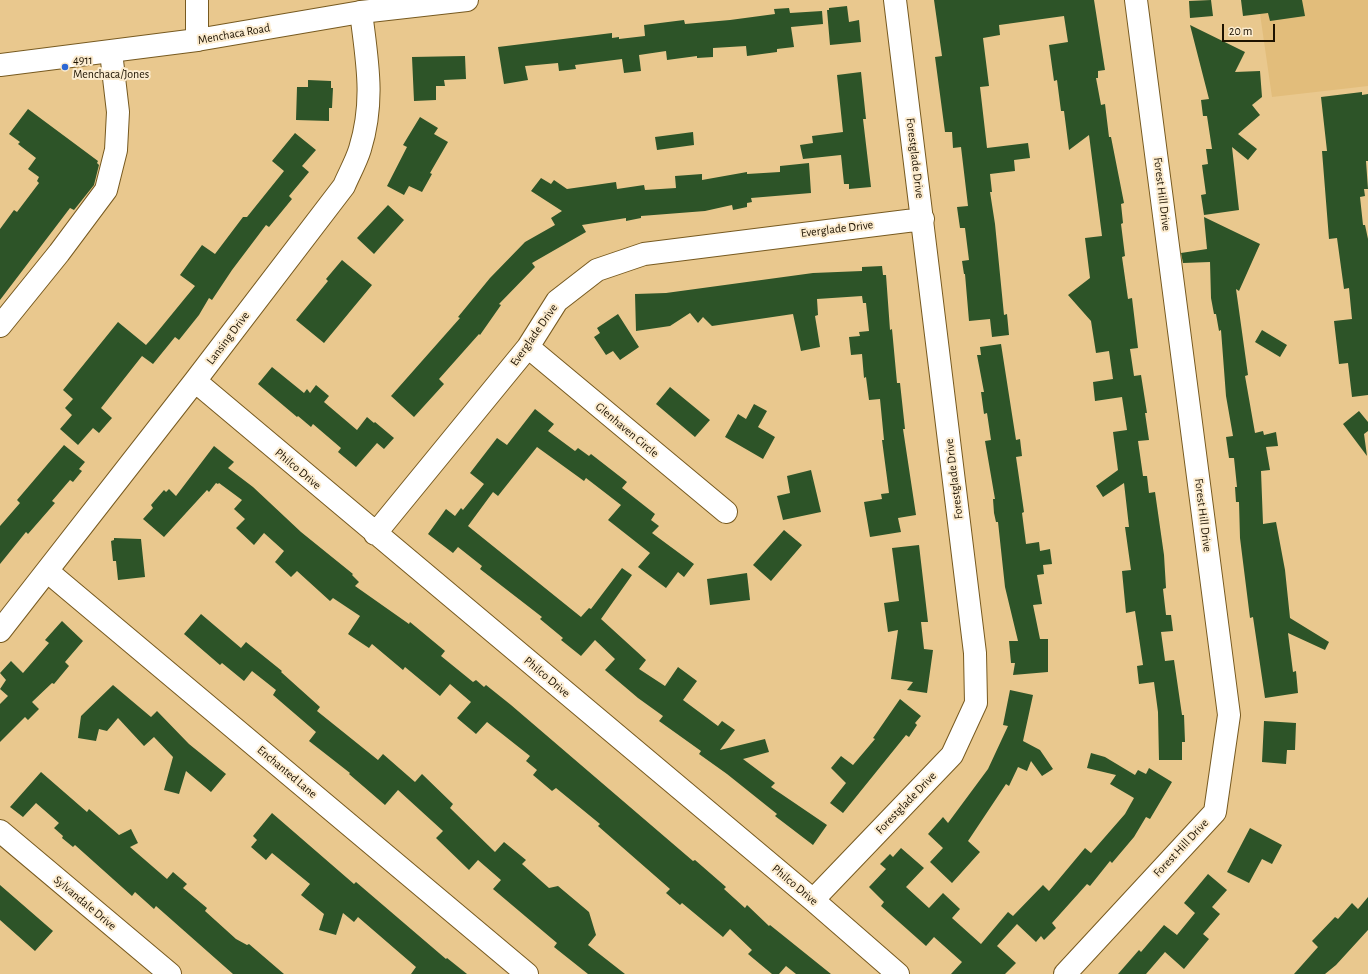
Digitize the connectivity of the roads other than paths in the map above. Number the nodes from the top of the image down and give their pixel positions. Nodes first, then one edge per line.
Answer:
1 (197, 0) edge
2 (467, 0) edge
3 (895, 0) edge
4 (1136, 0) edge
5 (361, 12) junction
6 (197, 40) junction
7 (111, 52) junction
8 (0, 65) edge
9 (923, 218) junction
10 (0, 326) edge
11 (528, 347) junction
12 (195, 381) junction
13 (726, 512) dead end
14 (375, 534) junction
15 (47, 571) junction
16 (0, 631) edge
17 (0, 831) edge
18 (813, 900) junction
19 (170, 974) edge
20 (527, 974) edge
21 (898, 974) edge
22 (1065, 974) edge

1 - 6 street
2 - 5 street, Menchaca Road
3 - 9 street, Forestglade Drive
4 - 22 street, Forest Hill Drive
5 - 6 street, Menchaca Road
5 - 12 street, Lansing Drive
6 - 7 street, Menchaca Road
7 - 8 street, Menchaca Road
7 - 10 street
9 - 11 street, Everglade Drive
9 - 18 street, Forestglade Drive
11 - 13 street, Glenhaven Circle
11 - 14 street, Everglade Drive
12 - 14 street, Philco Drive
12 - 15 street, Lansing Drive
14 - 18 street, Philco Drive
15 - 16 street, Lansing Drive
15 - 20 street, Enchanted Lane
17 - 19 street, Sylvandale Drive
18 - 21 street, Philco Drive

